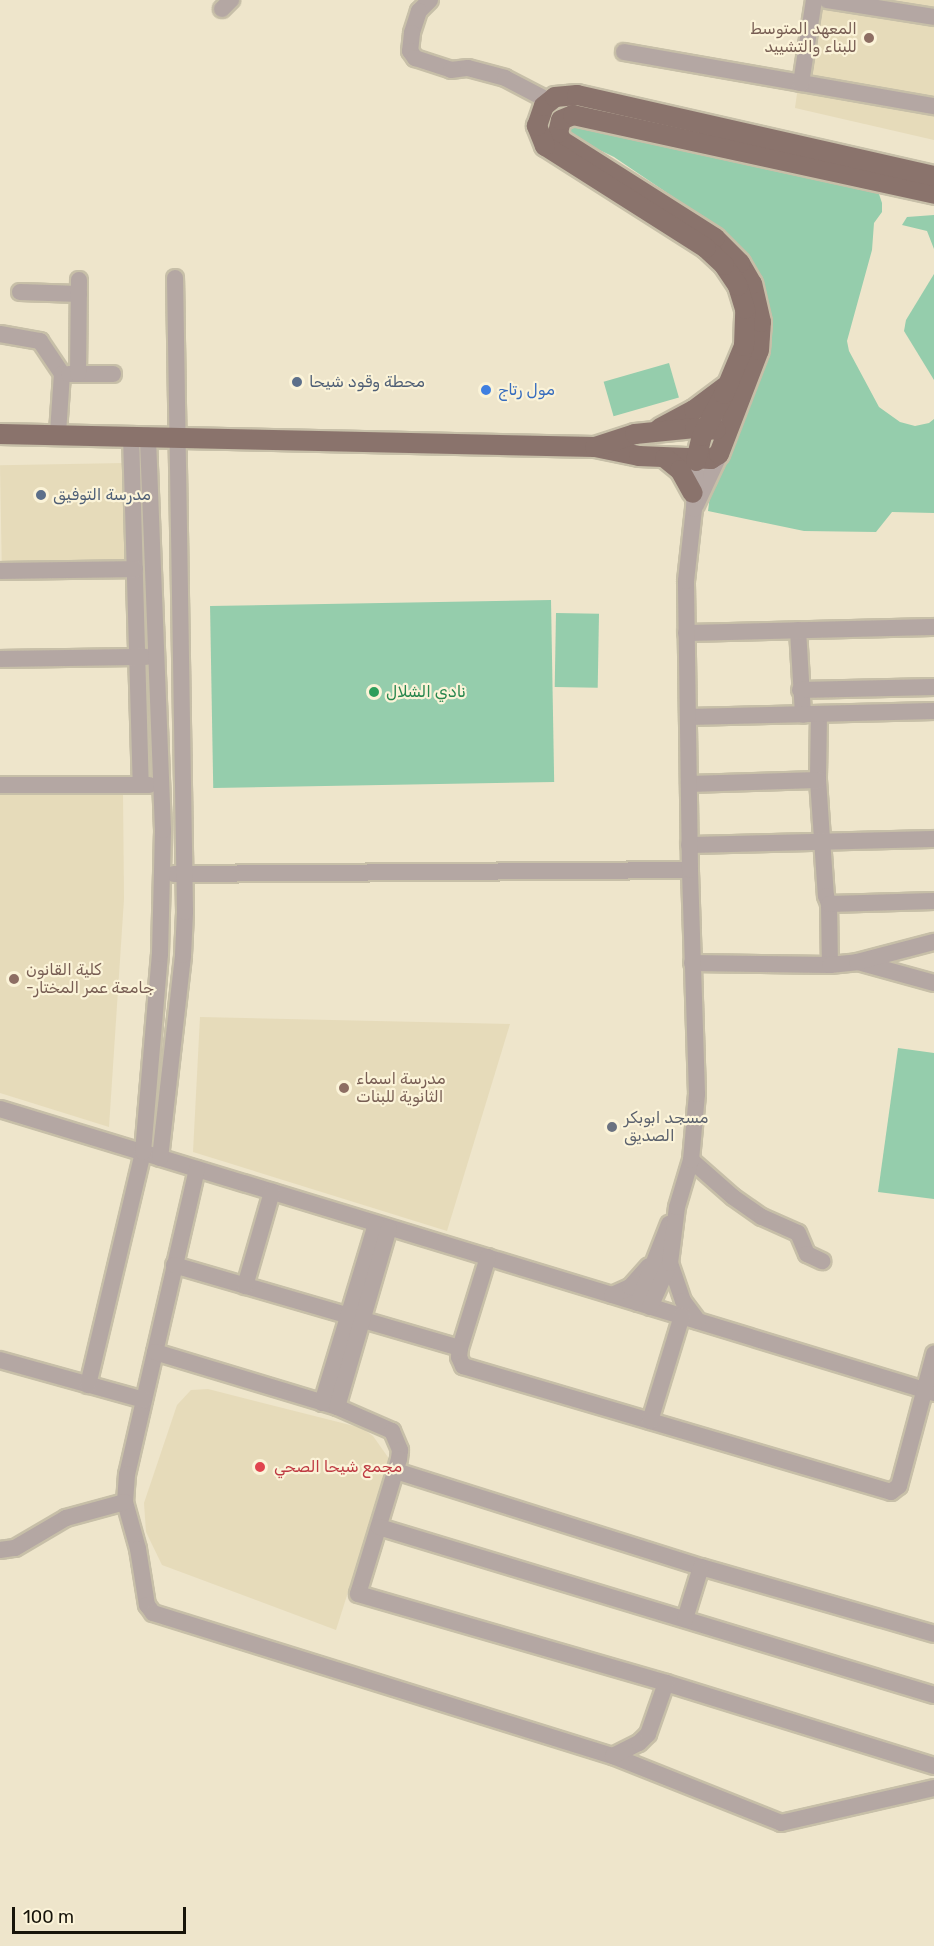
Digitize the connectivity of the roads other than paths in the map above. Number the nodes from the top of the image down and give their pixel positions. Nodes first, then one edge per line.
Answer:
1 (430, 0) edge
2 (814, 0) edge
3 (827, 0) edge
4 (934, 17) edge
5 (624, 52) dead end
6 (801, 83) junction
7 (549, 101) junction
8 (934, 106) edge
9 (934, 176) edge
10 (934, 194) edge
11 (175, 278) dead end
12 (20, 292) dead end
13 (0, 334) edge
14 (70, 374) junction
15 (113, 374) dead end
16 (728, 384) junction
17 (707, 428) junction
18 (58, 433) junction
19 (650, 433) junction
20 (0, 434) edge
21 (140, 435) junction
22 (727, 435) junction
23 (177, 436) junction
24 (595, 447) junction
25 (665, 458) junction
26 (718, 458) junction
27 (696, 460) junction
28 (694, 501) junction
29 (135, 569) junction
30 (0, 571) edge
31 (934, 627) edge
32 (798, 630) junction
33 (686, 633) junction
34 (137, 657) junction
35 (159, 657) junction
36 (0, 659) edge
37 (934, 687) edge
38 (800, 690) junction
39 (934, 711) edge
40 (811, 714) junction
41 (688, 717) junction
42 (818, 780) junction
43 (689, 784) junction
44 (0, 785) edge
45 (141, 785) junction
46 (162, 785) junction
47 (934, 839) edge
48 (824, 842) junction
49 (689, 845) junction
50 (690, 870) junction
51 (164, 874) junction
52 (185, 874) junction
53 (934, 901) edge
54 (829, 904) junction
55 (934, 942) edge
56 (857, 962) junction
57 (692, 963) junction
58 (830, 965) junction
59 (934, 983) edge
60 (0, 1109) edge
61 (143, 1152) junction
62 (160, 1158) junction
63 (691, 1160) junction
64 (197, 1169) junction
65 (272, 1192) junction
66 (383, 1226) junction
67 (488, 1257) junction
68 (663, 1259) junction
69 (822, 1261) dead end
70 (174, 1265) junction
71 (245, 1286) junction
72 (612, 1295) junction
73 (644, 1305) junction
74 (355, 1318) junction
75 (690, 1319) junction
76 (460, 1348) junction
77 (155, 1352) junction
78 (933, 1358) edge
79 (0, 1360) edge
80 (88, 1384) junction
81 (929, 1392) edge
82 (144, 1400) junction
83 (329, 1405) junction
84 (650, 1421) junction
85 (396, 1471) junction
86 (124, 1502) junction
87 (379, 1527) junction
88 (0, 1550) edge
89 (701, 1567) junction
90 (685, 1619) junction
91 (934, 1634) edge
92 (666, 1683) junction
93 (934, 1695) edge
94 (613, 1756) junction
95 (934, 1766) edge
96 (934, 1788) edge

1 - 7 street
2 - 6 street
3 - 4 street
5 - 6 street
6 - 8 street
7 - 9 main road
7 - 16 main road
10 - 22 main road
11 - 23 street
12 - 14 street
13 - 14 street
14 - 15 street
14 - 18 street
16 - 17 main road
16 - 19 main road
17 - 19 main road
17 - 22 main road
17 - 27 main road
18 - 20 main road
18 - 21 main road
19 - 24 main road
21 - 23 main road
21 - 29 street
21 - 35 street
22 - 26 main road
23 - 24 main road
23 - 52 street
24 - 25 main road
25 - 27 main road
25 - 28 main road
26 - 27 main road
26 - 28 street
27 - 28 street
28 - 33 street
29 - 30 street
29 - 34 street
31 - 32 street
32 - 33 street
32 - 38 street
33 - 41 street
34 - 35 street
34 - 36 street
34 - 45 street
35 - 46 street
37 - 38 street
38 - 40 street
39 - 40 street
40 - 41 street
40 - 42 street
41 - 43 street
42 - 43 street
42 - 48 street
43 - 49 street
44 - 45 street
45 - 46 street
46 - 51 street
47 - 48 street
48 - 49 street
48 - 54 street
49 - 50 street
50 - 52 street
50 - 57 street
51 - 52 street
51 - 61 street
52 - 62 street
53 - 54 street
54 - 58 street
55 - 56 street
56 - 58 street
56 - 59 street
57 - 58 street
57 - 63 street
60 - 61 street
61 - 62 street
61 - 80 street
62 - 64 street
63 - 68 street
63 - 69 street
64 - 65 street
64 - 70 street
65 - 66 street
65 - 71 street
66 - 67 street
66 - 74 street
67 - 72 street
67 - 76 street
68 - 72 street
68 - 73 street
68 - 75 street
70 - 71 street
70 - 77 street
71 - 74 street
72 - 73 street
73 - 75 street
74 - 76 street
74 - 83 street
75 - 81 street
75 - 84 street
76 - 84 street
77 - 82 street
77 - 83 street
78 - 81 street
79 - 80 street
80 - 82 street
81 - 84 street
82 - 86 street
83 - 85 street
85 - 87 street
85 - 89 street
86 - 88 street
86 - 94 street
87 - 90 street
87 - 92 street
89 - 90 street
89 - 91 street
90 - 93 street
92 - 94 street
92 - 95 street
94 - 96 street

